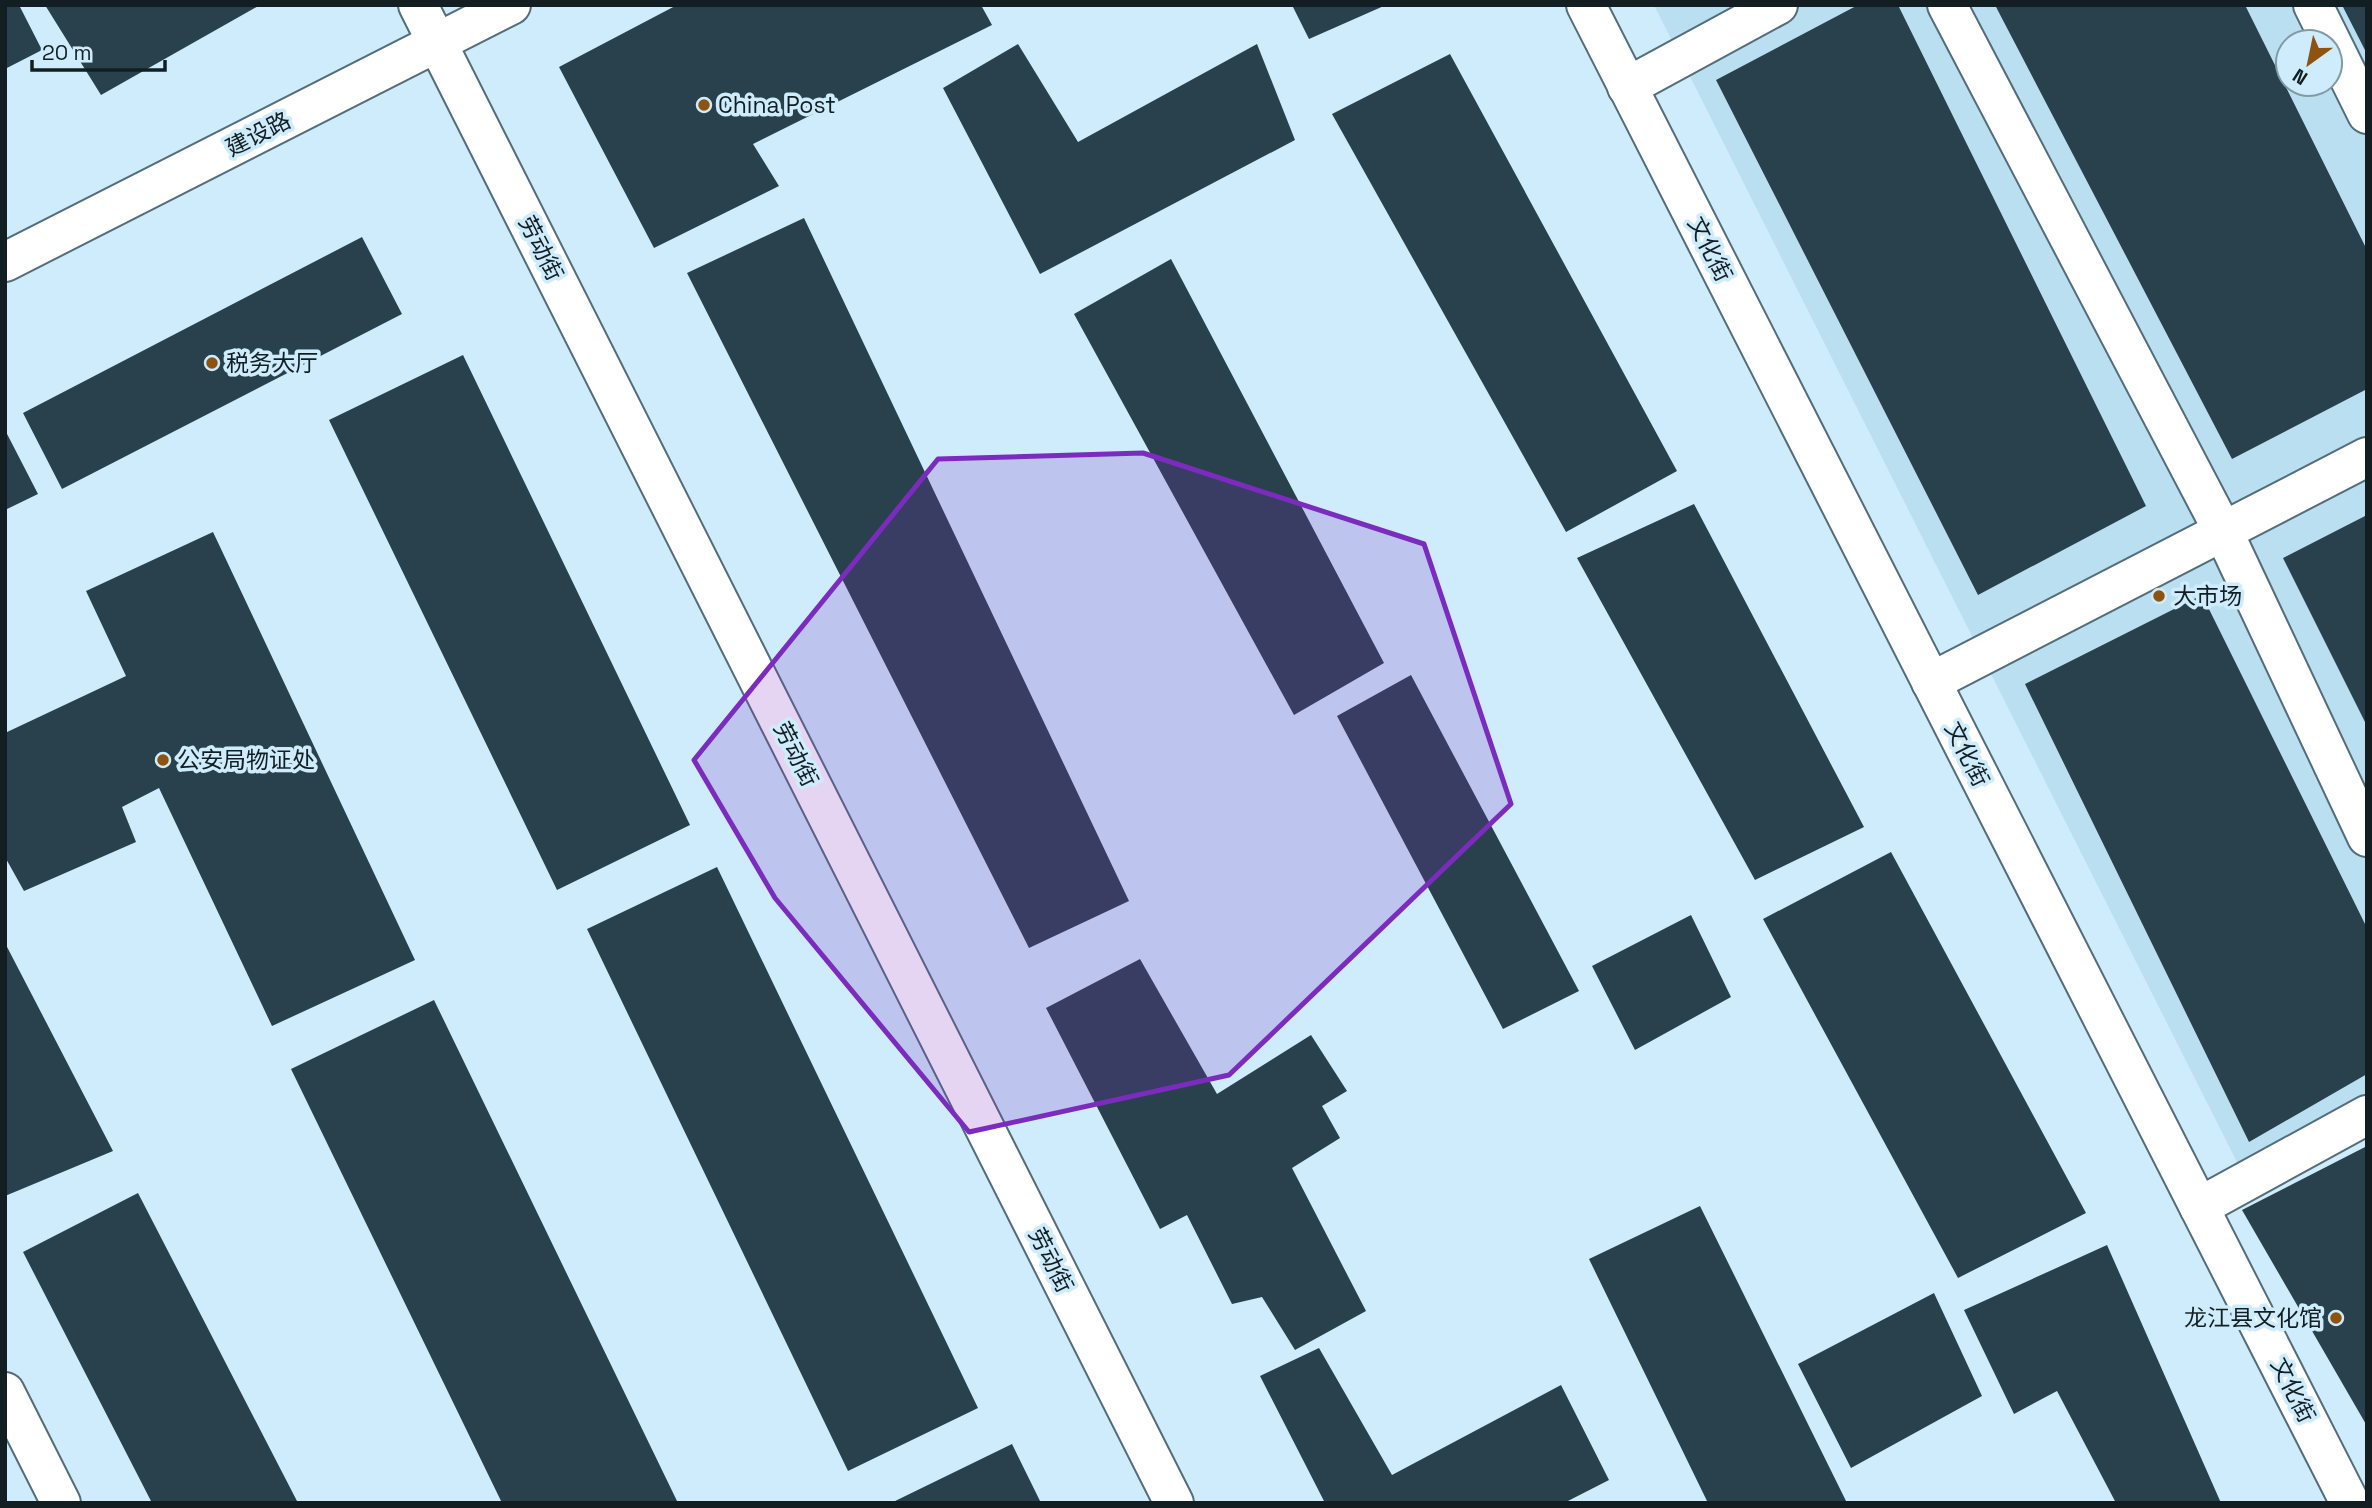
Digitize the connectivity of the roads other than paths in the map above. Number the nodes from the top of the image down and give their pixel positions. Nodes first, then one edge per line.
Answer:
1 (418, 5) edge
2 (511, 5) edge
3 (1586, 5) edge
4 (1778, 5) edge
5 (1947, 5) edge
6 (2314, 5) edge
7 (437, 43) junction
8 (1628, 87) junction
9 (2367, 114) edge
10 (5, 262) edge
11 (2367, 457) edge
12 (2223, 531) junction
13 (1931, 682) junction
14 (2367, 837) edge
15 (2367, 1115) edge
16 (2199, 1207) junction
17 (5, 1392) edge
18 (61, 1503) edge
19 (1174, 1503) edge
20 (2350, 1503) edge

1 - 7 street, 劳动街
2 - 7 street, 建设路
3 - 8 street, 文化街
4 - 8 street
5 - 12 street
6 - 9 street
7 - 10 street, 建设路
7 - 19 street, 劳动街
8 - 13 street, 文化街
11 - 12 street
12 - 13 street
12 - 14 street
13 - 16 street, 文化街
15 - 16 street
16 - 20 street, 文化街
17 - 18 street

